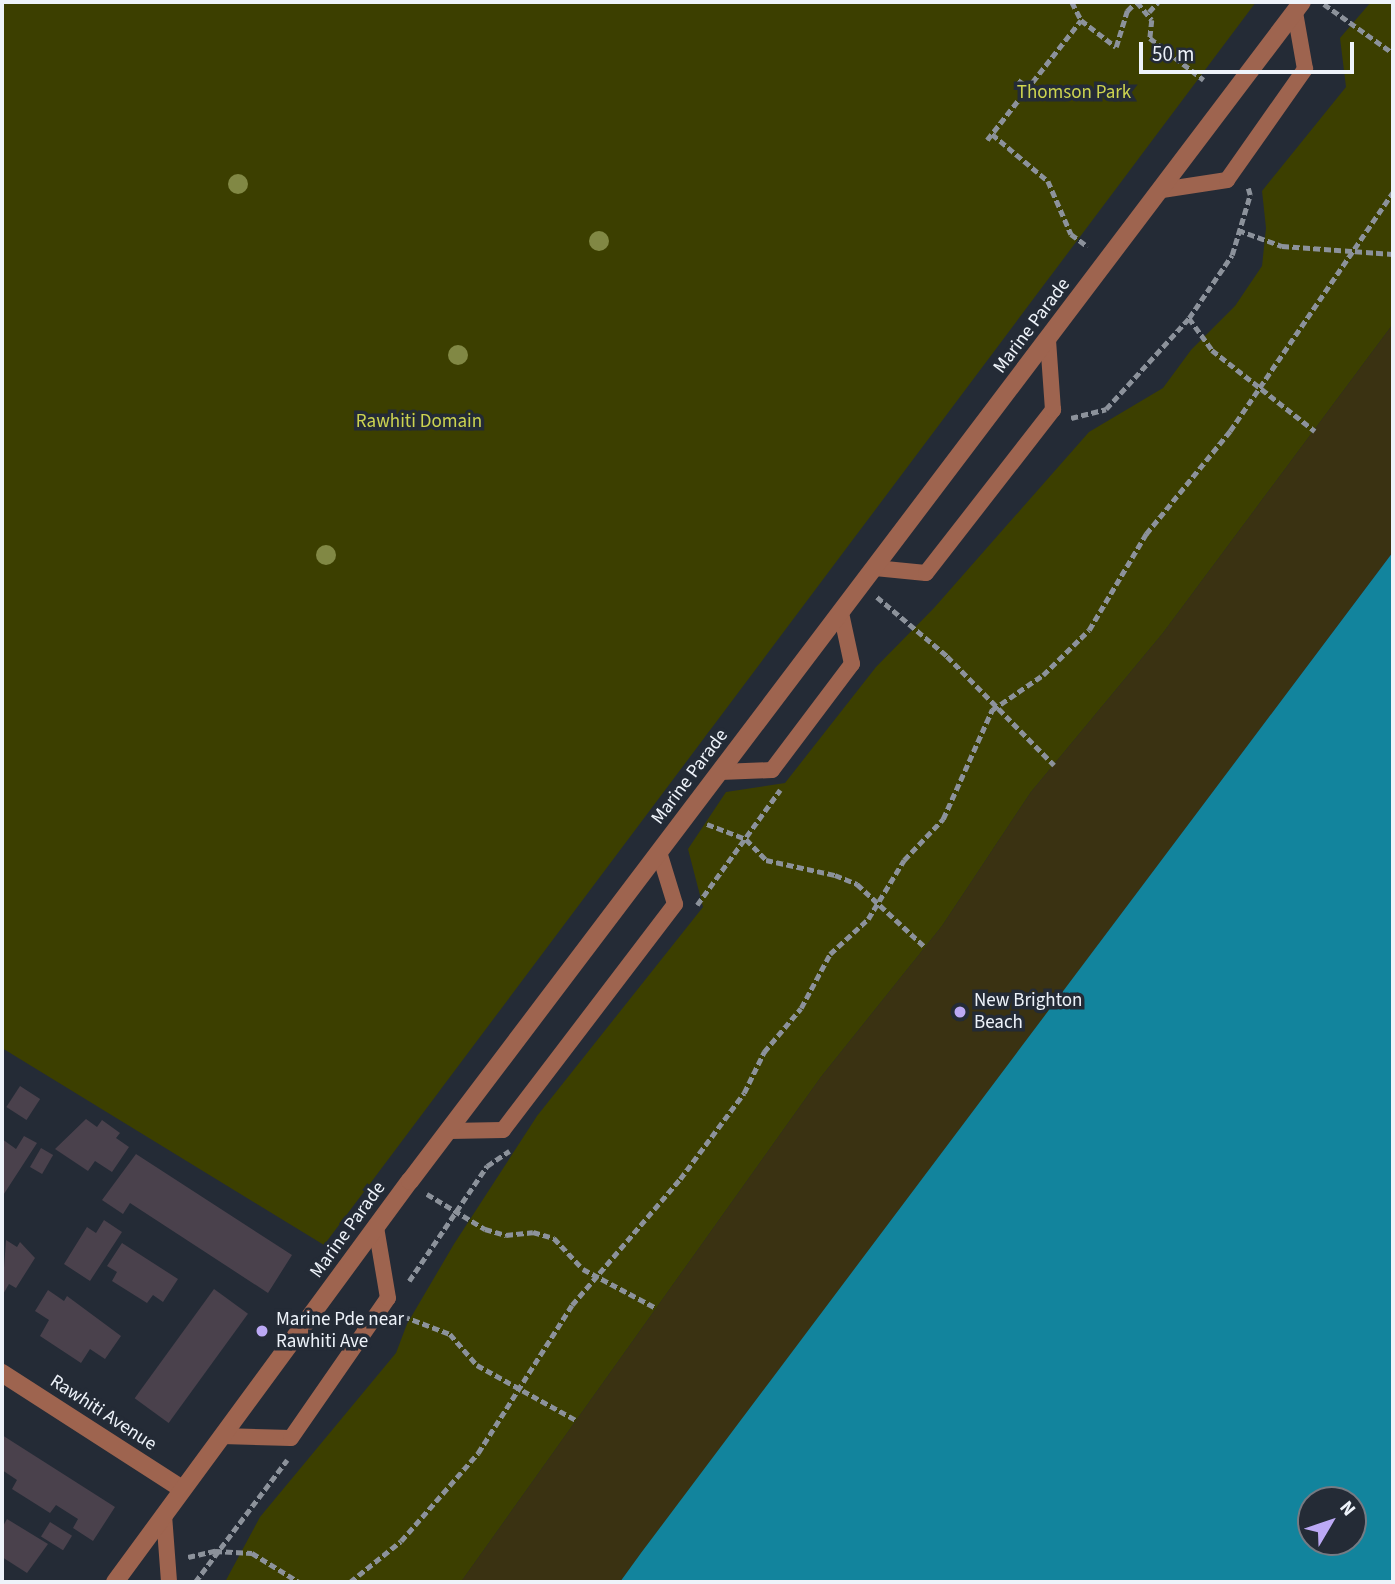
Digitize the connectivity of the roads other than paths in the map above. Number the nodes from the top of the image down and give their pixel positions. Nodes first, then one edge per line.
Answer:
1 (1298, 7) edge
2 (1162, 190) junction
3 (1048, 340) junction
4 (875, 568) junction
5 (841, 613) junction
6 (720, 772) junction
7 (659, 852) junction
8 (449, 1131) junction
9 (376, 1227) junction
10 (2, 1373) edge
11 (222, 1436) junction
12 (182, 1489) junction
13 (164, 1515) junction
14 (116, 1582) edge
15 (170, 1582) edge

1 - 2 street, Marine Parade
1 - 2 lane
2 - 3 street, Marine Parade
3 - 4 street, Marine Parade
3 - 4 lane
4 - 5 street, Marine Parade
5 - 6 street, Marine Parade
5 - 6 lane
6 - 7 street, Marine Parade
7 - 8 street, Marine Parade
7 - 8 lane
8 - 9 street, Marine Parade
9 - 11 street, Marine Parade
9 - 11 lane
10 - 12 street, Rawhiti Avenue
11 - 12 street, Marine Parade
12 - 13 street, Marine Parade
13 - 14 street, Marine Parade
13 - 15 lane

